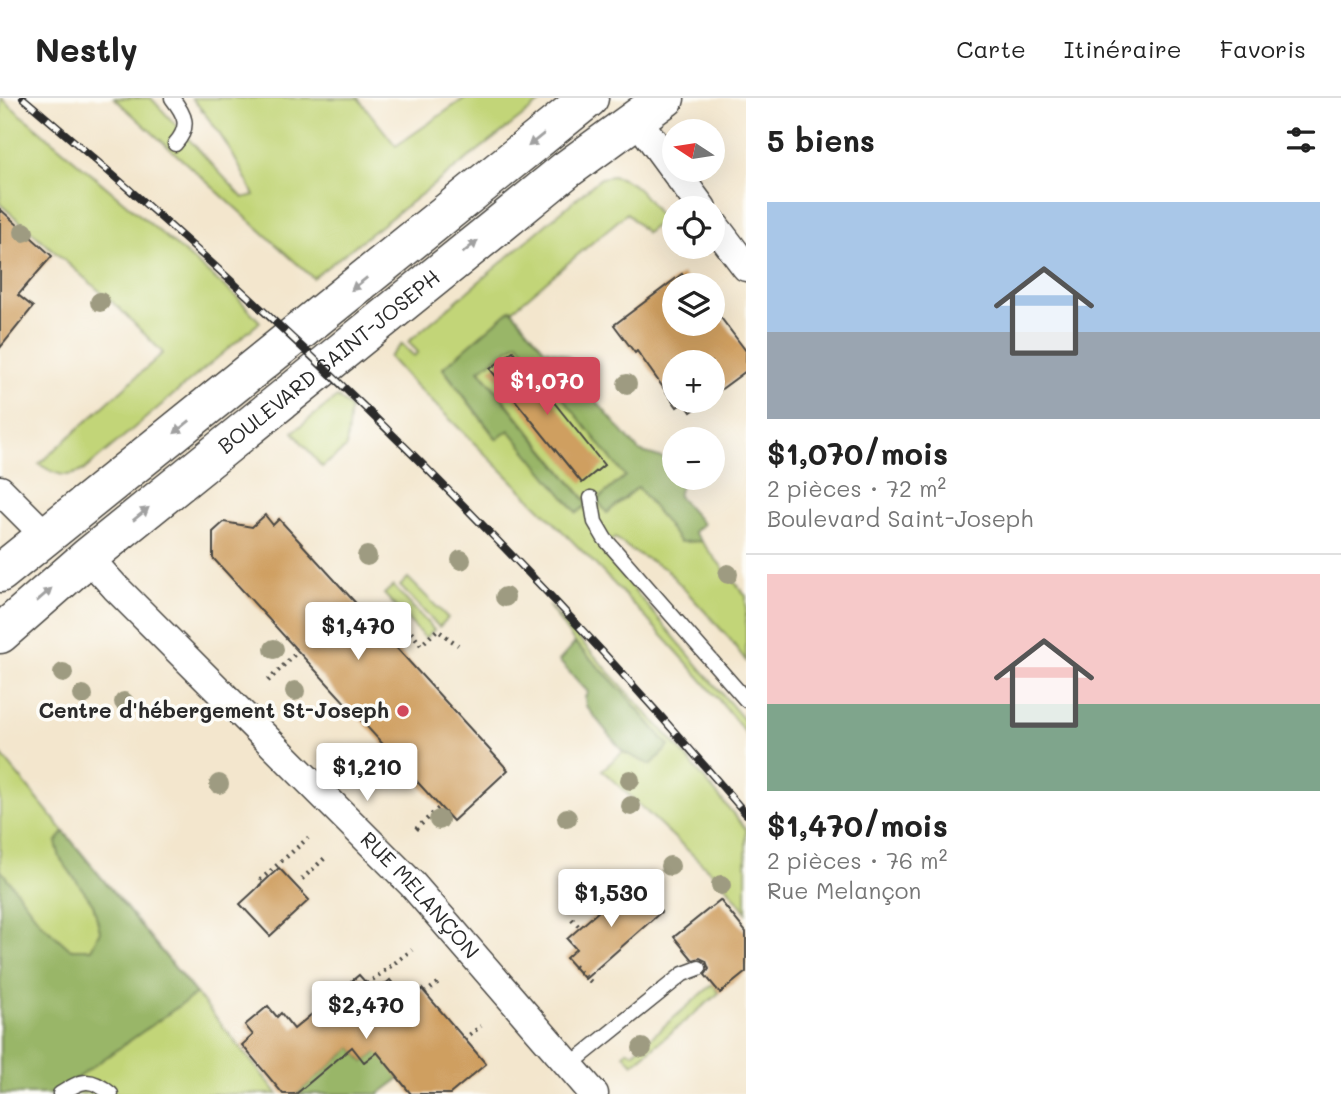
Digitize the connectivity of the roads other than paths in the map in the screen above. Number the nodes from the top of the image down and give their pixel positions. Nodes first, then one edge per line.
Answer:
1 (172, 98) edge
2 (589, 98) edge
3 (650, 108) edge
4 (175, 144) dead end
5 (696, 196) edge
6 (725, 239) edge
7 (746, 267) edge
8 (0, 490) edge
9 (590, 498) dead end
10 (47, 537) junction
11 (88, 556) junction
12 (0, 573) edge
13 (0, 634) edge
14 (746, 700) edge
15 (699, 968) dead end
16 (570, 1065) junction
17 (61, 1094) edge
18 (111, 1094) edge
19 (594, 1094) edge

1 - 4 lane
2 -> 10 main road, BOULEVARD SAINT-JOSEPH
3 - 5 street
11 -> 3 main road, BOULEVARD SAINT-JOSEPH
6 - 7 street
8 - 10 street
9 - 14 lane
10 - 12 main road, BOULEVARD SAINT-JOSEPH
13 -> 11 main road, BOULEVARD SAINT-JOSEPH
11 - 16 street, RUE MELANÇON
15 - 16 lane
16 - 19 street, RUE MELANÇON
17 - 18 lane

